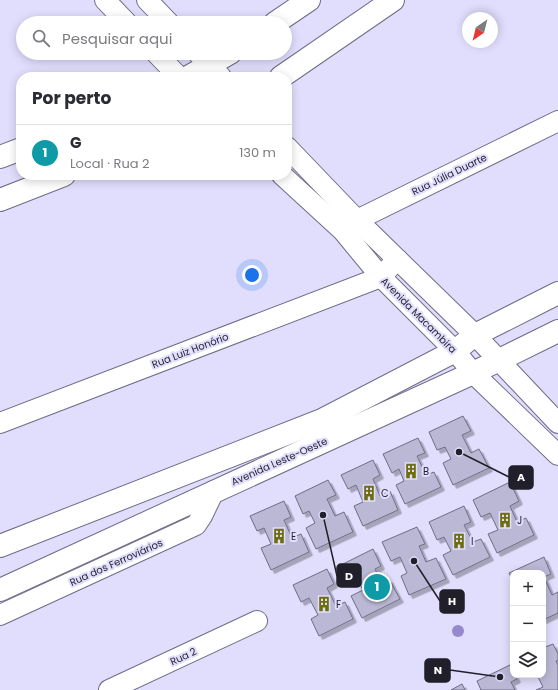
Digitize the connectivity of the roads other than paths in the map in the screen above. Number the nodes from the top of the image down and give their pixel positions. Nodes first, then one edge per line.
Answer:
1 (105, 0) edge
2 (147, 0) edge
3 (309, 0) edge
4 (393, 0) edge
5 (120, 16) edge
6 (162, 16) edge
7 (285, 16) edge
8 (163, 60) edge
9 (218, 60) edge
10 (209, 65) edge
11 (174, 72) edge
12 (197, 72) edge
13 (287, 72) edge
14 (558, 121) edge
15 (16, 150) edge
16 (292, 153) edge
17 (0, 157) edge
18 (51, 180) edge
19 (289, 180) edge
20 (0, 200) edge
21 (350, 225) junction
22 (397, 258) junction
23 (381, 277) junction
24 (558, 293) edge
25 (558, 331) edge
26 (475, 335) junction
27 (455, 351) junction
28 (497, 360) junction
29 (473, 373) junction
30 (0, 423) edge
31 (558, 423) edge
32 (558, 455) edge
33 (214, 491) junction
34 (129, 496) junction
35 (140, 526) junction
36 (0, 546) edge
37 (0, 590) edge
38 (0, 615) edge
39 (257, 621) dead end
40 (109, 690) edge

1 - 5 street
2 - 6 street
3 - 7 main road
4 - 13 main road
8 - 11 street
9 - 10 main road
10 - 12 main road
14 - 21 street, Rua Júlia Duarte
15 - 17 main road
16 - 21 street, Avenida Macambira
18 - 20 main road
19 - 21 street, Avenida Macambira
21 - 22 street, Avenida Macambira
21 - 23 street, Avenida Macambira
22 - 23 street
22 - 26 street, Avenida Macambira
23 - 27 street, Avenida Macambira
23 - 30 street, Rua Luiz Honório
24 - 26 main road, Avenida Leste-Oeste
25 - 28 main road, Avenida Leste-Oeste
26 - 27 main road, Avenida Leste-Oeste
26 - 28 street, Avenida Macambira
27 - 29 street, Avenida Macambira
27 - 34 main road, Avenida Leste-Oeste
28 - 29 main road, Avenida Leste-Oeste
28 - 31 street, Avenida Macambira
29 - 32 street, Avenida Macambira
29 - 33 main road, Avenida Leste-Oeste
33 - 35 main road, Avenida Leste-Oeste
33 - 38 street, Rua dos Ferroviários
34 - 35 main road
34 - 36 main road, Avenida Leste-Oeste
35 - 37 main road, Avenida Leste-Oeste
39 - 40 street, Rua 2

